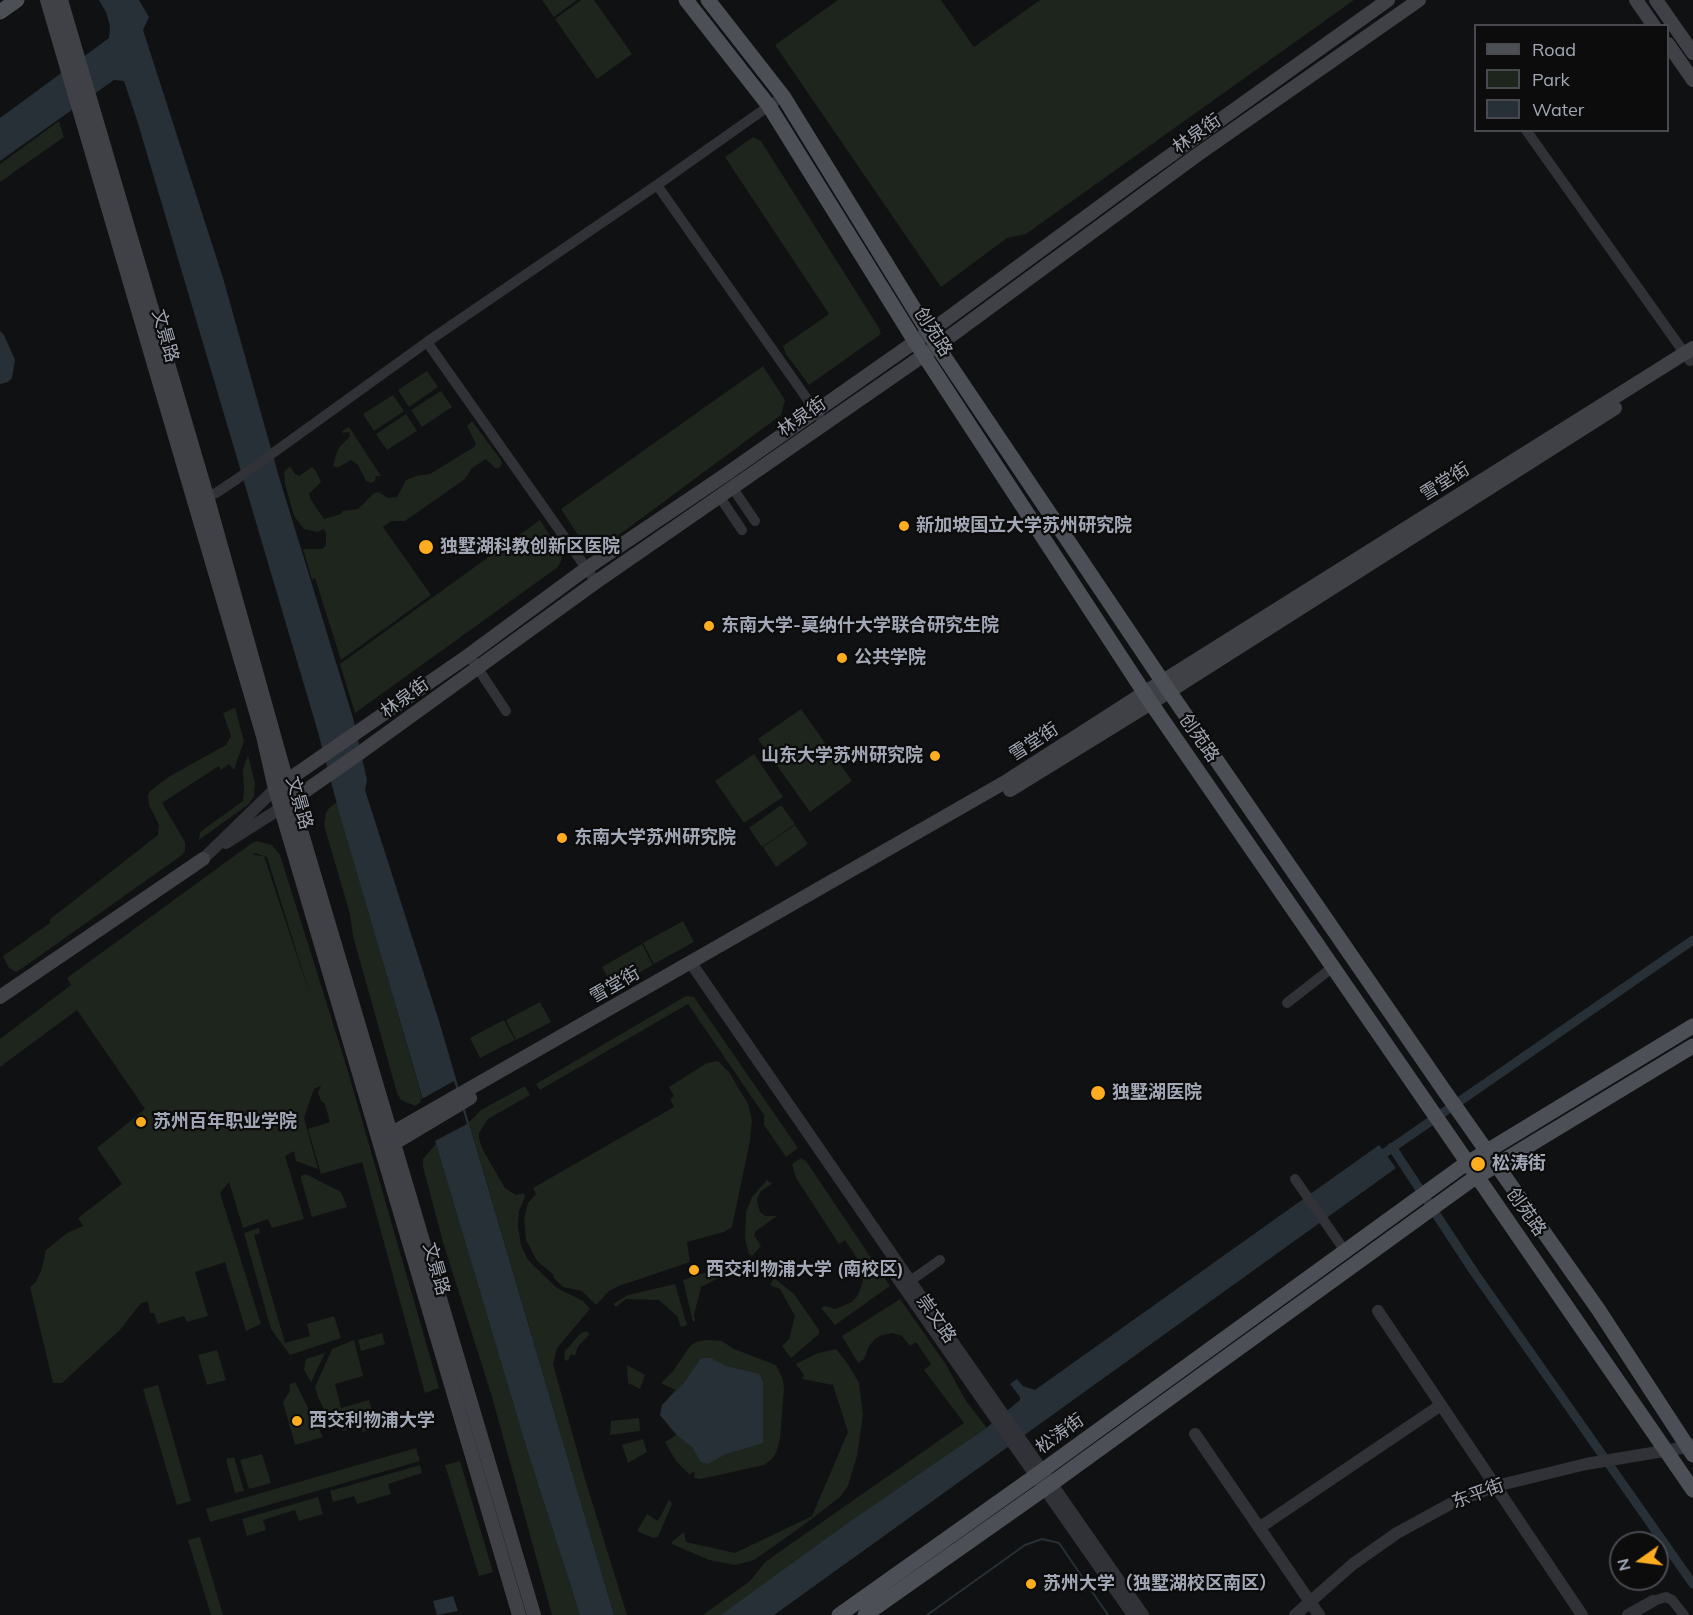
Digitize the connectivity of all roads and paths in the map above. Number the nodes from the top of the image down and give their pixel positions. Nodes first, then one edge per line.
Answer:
1 (17, 0) edge
2 (47, 0) edge
3 (61, 0) edge
4 (686, 0) edge
5 (708, 0) edge
6 (1388, 0) edge
7 (1419, 0) edge
8 (1636, 0) edge
9 (1656, 0) edge
10 (0, 12) edge
11 (1653, 24) edge
12 (1669, 45) edge
13 (1693, 52) edge
14 (73, 62) junction
15 (1693, 80) edge
16 (783, 96) junction
17 (769, 106) junction
18 (88, 112) junction
19 (1527, 132) edge
20 (657, 185) junction
21 (930, 332) junction
22 (427, 342) junction
23 (915, 342) junction
24 (937, 346) junction
25 (924, 355) junction
26 (1690, 355) edge
27 (816, 410) junction
28 (824, 423) junction
29 (732, 487) junction
30 (207, 496) junction
31 (719, 496) junction
32 (755, 521) dead end
33 (742, 531) dead end
34 (587, 568) junction
35 (596, 582) junction
36 (469, 655) junction
37 (478, 668) junction
38 (1166, 686) junction
39 (1147, 698) junction
40 (506, 711) dead end
41 (281, 785) junction
42 (287, 804) junction
43 (203, 859) junction
44 (689, 968) junction
45 (1333, 968) junction
46 (0, 997) edge
47 (1287, 1003) dead end
48 (1693, 1026) edge
49 (1693, 1046) edge
50 (394, 1138) junction
51 (381, 1145) junction
52 (1488, 1151) junction
53 (1468, 1162) junction
54 (1497, 1165) junction
55 (1478, 1176) junction
56 (1295, 1179) dead end
57 (1345, 1251) junction
58 (938, 1262) dead end
59 (910, 1281) junction
60 (1378, 1311) dead end
61 (1441, 1405) junction
62 (1196, 1434) dead end
63 (1691, 1449) edge
64 (1666, 1451) junction
65 (1039, 1473) junction
66 (1048, 1486) junction
67 (1496, 1486) junction
68 (1693, 1490) edge
69 (1259, 1528) junction
70 (1310, 1601) junction
71 (1653, 1601) joint
72 (519, 1615) edge
73 (534, 1615) edge
74 (839, 1615) edge
75 (865, 1615) edge
76 (1133, 1615) edge
77 (1143, 1615) edge
78 (1295, 1615) edge
79 (1318, 1615) edge
80 (1582, 1615) edge
81 (1628, 1615) edge
82 (1684, 1615) edge

1 - 10 main road
2 - 14 main road, 文景路
3 - 14 main road, 文景路
4 - 17 main road, 创苑路
5 - 16 main road, 创苑路
6 - 21 main road, 林泉街
7 - 24 main road, 林泉街
8 - 11 main road
9 - 13 main road
12 - 15 main road
14 - 18 main road, 文景路
16 - 17 street
16 - 21 main road, 创苑路
17 - 20 street
17 - 23 main road, 创苑路
18 - 30 main road, 文景路
18 - 41 main road, 文景路
19 - 26 street
20 - 22 street
20 - 27 street
21 - 23 main road, 林泉街
21 - 24 main road, 创苑路
22 - 30 street
22 - 34 street
23 - 25 main road, 创苑路
23 - 27 main road, 林泉街
24 - 25 main road, 林泉街
24 - 38 main road, 创苑路
25 - 28 main road, 林泉街
25 - 39 main road, 创苑路
26 - 38 main road, 雪堂街
27 - 28 street
27 - 34 main road, 林泉街
28 - 29 main road, 林泉街
29 - 31 main road, 林泉街
29 - 32 street
30 - 41 main road, 文景路
31 - 33 street
31 - 35 main road, 林泉街
34 - 35 street
34 - 36 main road, 林泉街
35 - 37 main road, 林泉街
36 - 37 street
36 - 41 main road, 林泉街
37 - 40 street
37 - 42 main road, 林泉街
38 - 39 main road, 雪堂街
38 - 52 main road, 创苑路
39 - 44 main road, 雪堂街
39 - 45 main road, 创苑路
41 - 42 main road, 文景路
41 - 43 street, 林泉街
42 - 43 street, 林泉街
42 - 50 main road, 文景路
42 - 51 main road, 文景路
43 - 46 main road, 林泉街
44 - 50 main road, 雪堂街
44 - 59 street, 崇文路
45 - 47 street
45 - 53 main road, 创苑路
48 - 52 main road, 松涛街
49 - 54 main road, 松涛街
50 - 51 main road, 雪堂街
50 - 73 main road, 文景路
51 - 72 main road, 文景路
52 - 53 main road, 松涛街
52 - 54 main road, 创苑路
53 - 55 main road, 创苑路
53 - 57 main road, 松涛街
54 - 55 main road, 松涛街
54 - 63 main road, 创苑路
55 - 64 main road, 创苑路
55 - 66 main road, 松涛街
56 - 57 street
57 - 65 main road, 松涛街
58 - 59 street
59 - 65 street, 崇文路
60 - 61 street
61 - 67 street
61 - 69 street
62 - 69 street
63 - 64 street, 东平街
64 - 67 street, 东平街
64 - 68 main road, 创苑路
65 - 66 street, 崇文路
65 - 74 main road, 松涛街
66 - 75 main road, 松涛街
66 - 76 street, 崇文路
66 - 77 street, 崇文路
67 - 70 street, 东平街
67 - 80 street
69 - 70 street
70 - 78 street, 东平街
70 - 79 street
71 - 81 street
71 - 82 street

